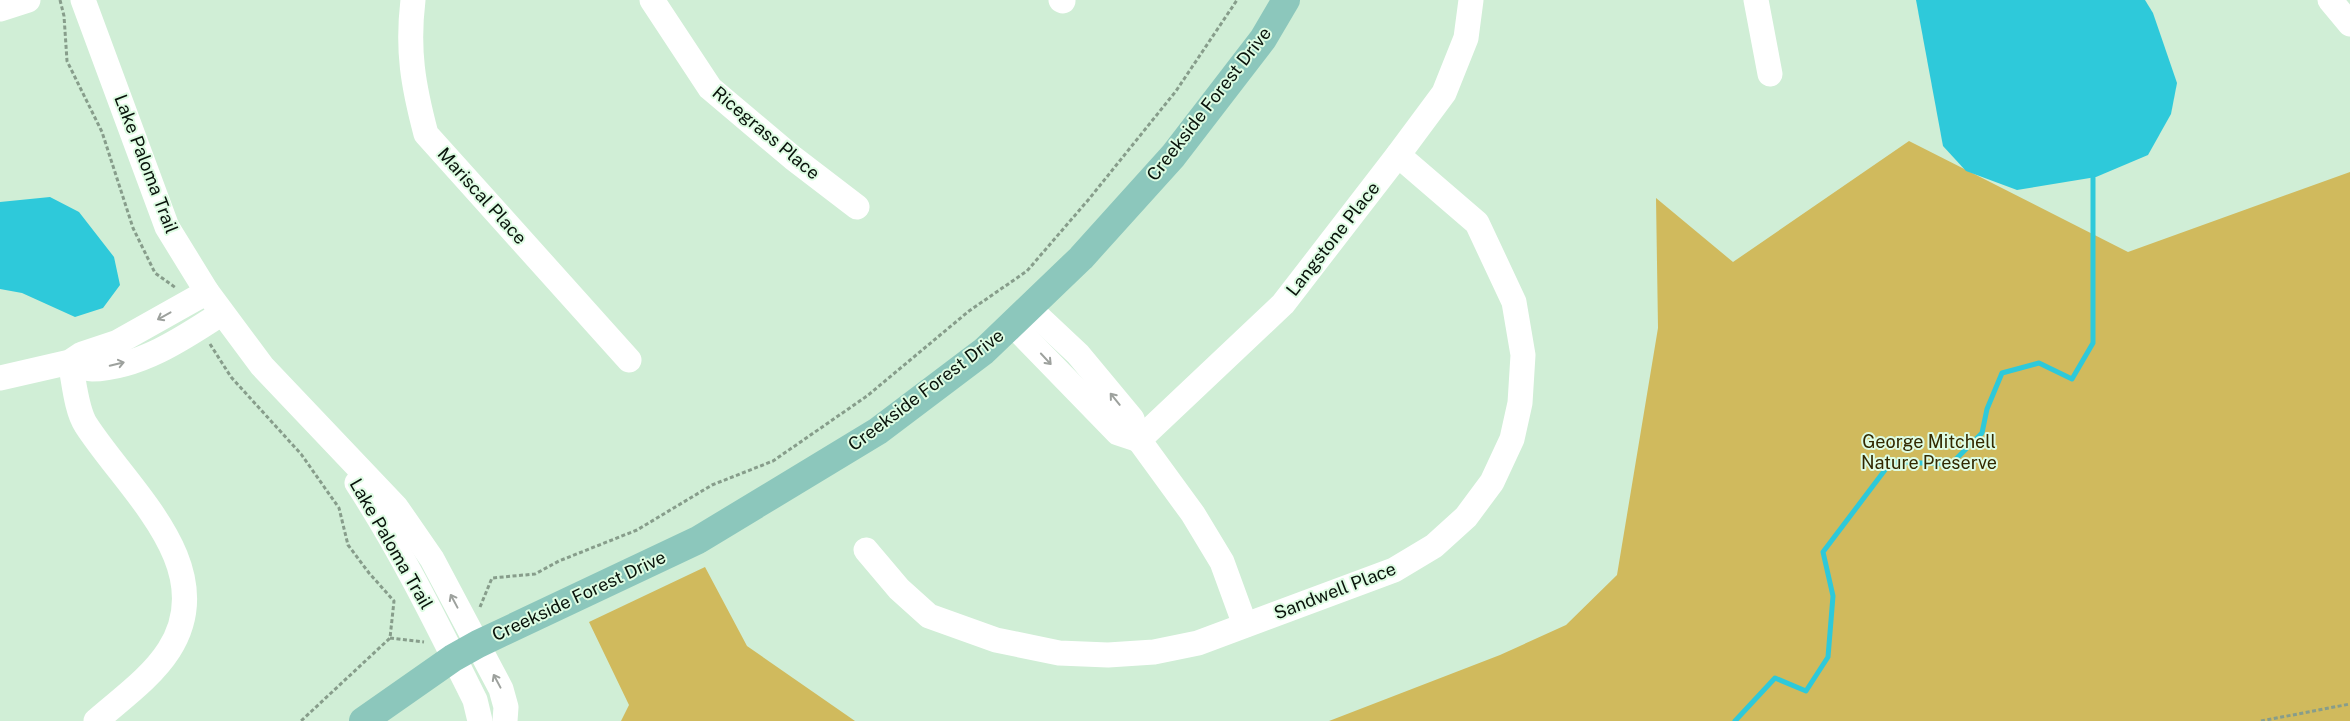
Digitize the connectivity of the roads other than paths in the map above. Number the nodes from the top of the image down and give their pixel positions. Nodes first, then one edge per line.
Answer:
1 (28, 0) edge
2 (83, 0) edge
3 (413, 0) edge
4 (652, 0) edge
5 (1286, 0) edge
6 (1471, 0) edge
7 (1756, 0) edge
8 (2330, 0) edge
9 (0, 9) edge
10 (2350, 24) edge
11 (1770, 74) dead end
12 (1398, 155) junction
13 (857, 206) dead end
14 (197, 298) junction
15 (222, 313) junction
16 (1021, 316) junction
17 (629, 360) dead end
18 (70, 362) junction
19 (0, 378) edge
20 (324, 433) junction
21 (1139, 440) junction
22 (866, 550) dead end
23 (1245, 625) junction
24 (471, 633) junction
25 (448, 647) junction
26 (96, 721) edge
27 (363, 721) edge
28 (480, 721) edge
29 (505, 721) edge

1 - 9 street
2 - 14 street, Lake Paloma Trail
3 - 17 street, Mariscal Place
4 - 13 street, Ricegrass Place
5 - 16 main road, Creekside Forest Drive
6 - 12 street, Langstone Place
7 - 11 street
8 - 10 street
12 - 21 street, Langstone Place
12 - 23 street, Sandwell Place
14 - 15 street, Lake Paloma Trail
14 -> 18 street
18 -> 15 street
15 - 20 street, Lake Paloma Trail
16 - 21 street
16 - 24 main road, Creekside Forest Drive
18 - 19 street
18 - 26 street
24 -> 20 street, Lake Paloma Trail
20 - 25 street, Lake Paloma Trail
21 - 23 street
22 - 23 street, Sandwell Place
24 - 25 main road, Creekside Forest Drive
29 -> 24 street, Lake Paloma Trail
25 - 27 main road, Creekside Forest Drive
25 - 28 street, Lake Paloma Trail

